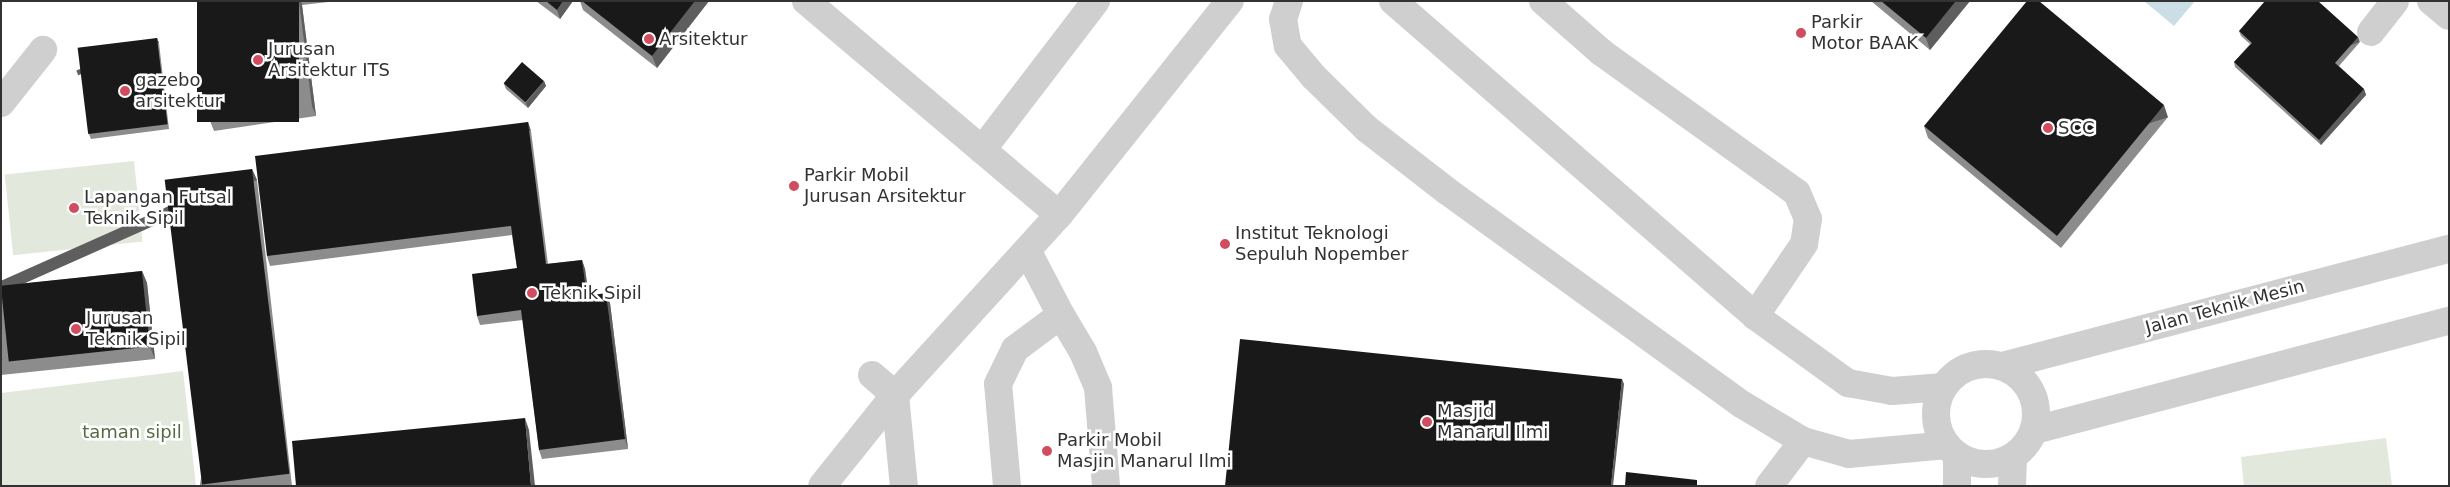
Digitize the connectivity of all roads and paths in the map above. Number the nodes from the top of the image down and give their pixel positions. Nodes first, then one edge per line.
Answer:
1 (806, 1) edge
2 (1096, 1) edge
3 (1230, 1) edge
4 (1289, 1) edge
5 (1393, 1) edge
6 (1543, 1) edge
7 (2395, 1) edge
8 (2431, 1) edge
9 (2449, 16) edge
10 (2371, 32) dead end
11 (43, 50) dead end
12 (1, 103) edge
13 (982, 150) junction
14 (1060, 215) junction
15 (2449, 249) edge
16 (1028, 252) junction
17 (1061, 316) junction
18 (1755, 316) junction
19 (2449, 321) edge
20 (2002, 366) junction
21 (872, 375) dead end
22 (1944, 387) junction
23 (894, 395) junction
24 (2034, 430) junction
25 (1803, 441) junction
26 (1952, 450) junction
27 (2013, 457) junction
28 (822, 486) edge
29 (904, 486) edge
30 (1008, 486) edge
31 (1106, 486) edge
32 (1769, 486) edge
33 (1957, 486) edge
34 (2012, 486) edge

1 - 13 lane
2 - 13 lane
3 - 14 lane
4 - 25 lane
5 - 18 lane
6 - 18 lane
7 - 10 lane
8 - 9 lane
11 - 12 lane
13 - 14 lane
14 - 16 lane
15 - 20 lane, Jalan Teknik Mesin
16 - 17 lane
16 - 23 lane
17 - 30 lane
17 - 31 lane
18 - 22 lane
19 - 24 lane
20 - 22 lane, Jalan Teknik Mesin
20 - 24 lane, Jalan Teknik Mesin
21 - 23 lane
22 - 26 lane
23 - 28 lane
23 - 29 lane
24 - 27 lane, Jalan Teknik Mesin
25 - 26 lane
25 - 32 lane
26 - 27 lane
26 - 33 lane
27 - 34 lane

